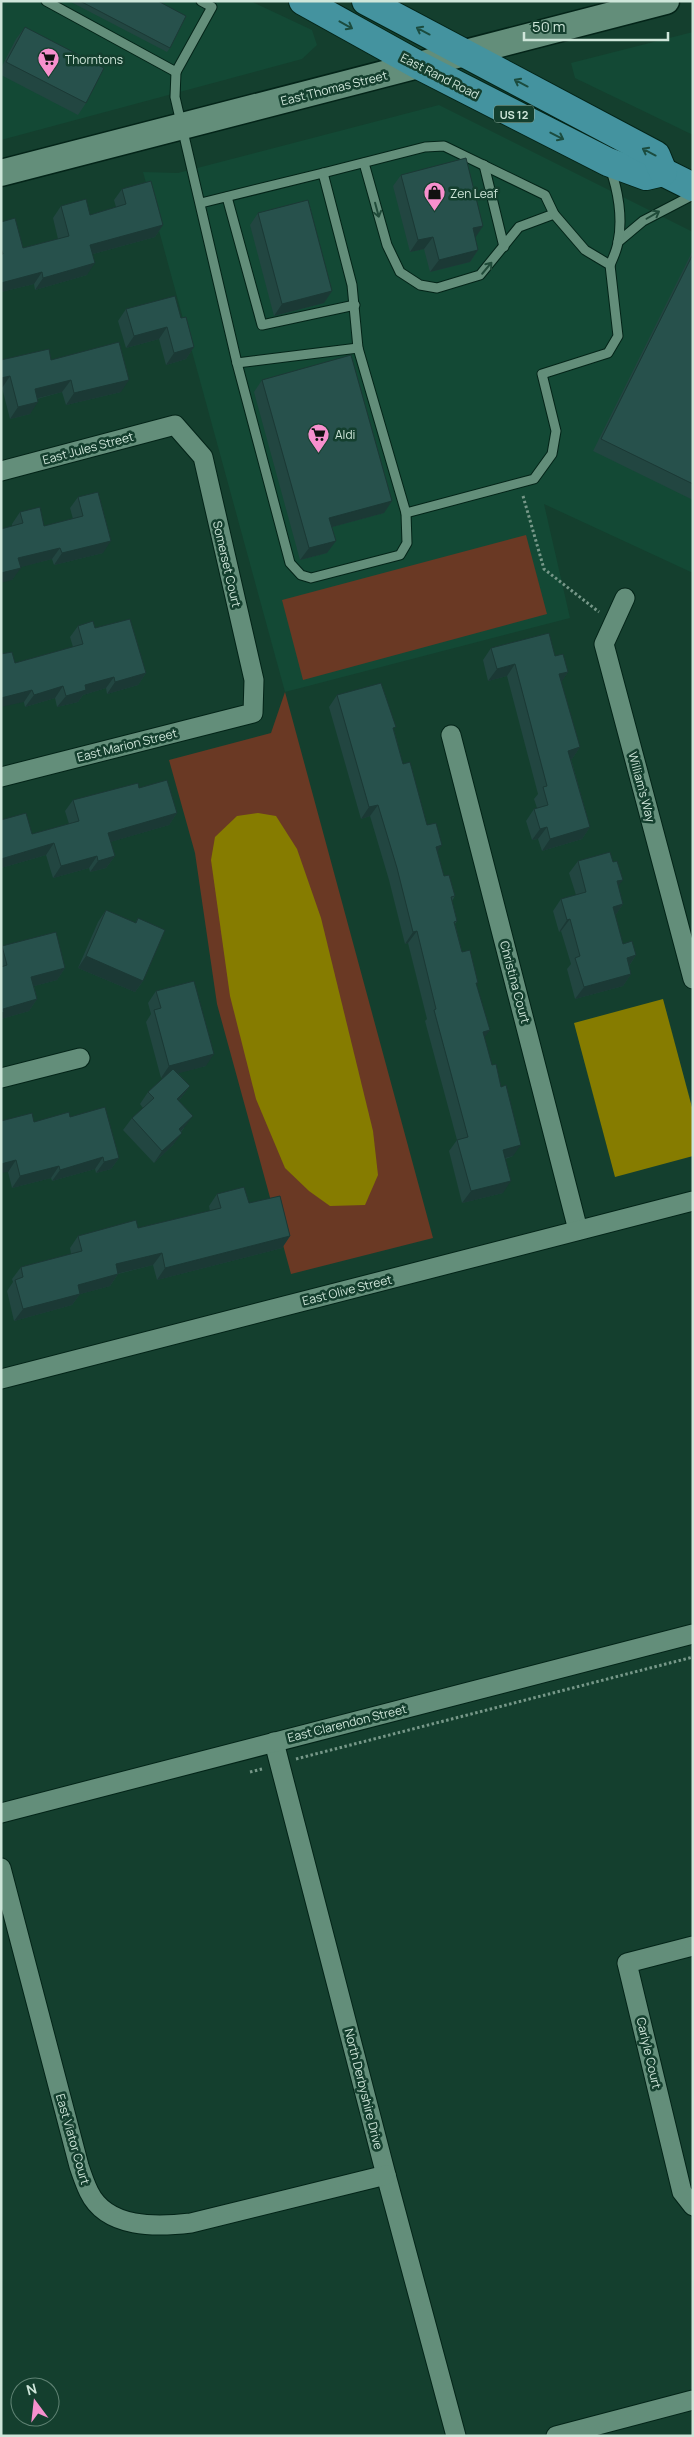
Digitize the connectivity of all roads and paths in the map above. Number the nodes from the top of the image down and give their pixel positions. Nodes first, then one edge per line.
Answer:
1 (46, 1) edge
2 (201, 1) edge
3 (303, 1) edge
4 (366, 1) edge
5 (666, 1) edge
6 (467, 54) junction
7 (420, 66) junction
8 (176, 72) junction
9 (182, 127) junction
10 (608, 162) junction
11 (364, 163) junction
12 (484, 165) junction
13 (663, 172) junction
14 (323, 173) junction
15 (1, 174) edge
16 (693, 187) edge
17 (693, 195) edge
18 (227, 197) junction
19 (201, 203) junction
20 (554, 214) junction
21 (618, 242) junction
22 (504, 247) junction
23 (610, 265) junction
24 (355, 305) junction
25 (358, 348) junction
26 (237, 364) junction
27 (175, 425) joint
28 (1, 472) edge
29 (520, 483) junction
30 (406, 513) junction
31 (625, 598) dead end
32 (614, 623) junction
33 (253, 713) joint
34 (451, 735) dead end
35 (1, 777) edge
36 (693, 979) edge
37 (80, 1058) dead end
38 (1, 1078) edge
39 (693, 1200) edge
40 (578, 1230) junction
41 (1, 1379) edge
42 (693, 1634) edge
43 (693, 1656) edge
44 (274, 1742) junction
45 (280, 1764) junction
46 (250, 1772) dead end
47 (1, 1813) edge
48 (1, 1868) edge
49 (693, 1946) edge
50 (386, 2174) junction
51 (693, 2206) edge
52 (693, 2400) edge
53 (456, 2436) edge
54 (556, 2436) edge

1 - 8 lane
2 - 8 lane
3 -> 7 main road, East Rand Road / US 12
6 -> 4 main road, US 12
5 - 6 street, East Thomas Street
6 - 7 street, East Thomas Street
13 -> 6 main road, US 12
7 - 9 street, East Thomas Street
7 -> 10 main road, East Rand Road / US 12
8 - 9 lane
9 - 15 street, East Thomas Street
9 - 19 lane
10 - 13 main road, East Rand Road / US 12
10 - 21 lane
11 - 12 lane
11 - 14 lane
11 -> 22 lane
12 - 20 lane
12 - 22 lane
13 - 16 main road, East Rand Road / US 12
14 - 18 lane
14 - 24 lane
21 -> 17 lane
18 - 19 lane
18 - 24 lane
19 - 26 lane
20 - 22 lane
20 - 23 lane
21 - 23 lane
23 - 29 lane
24 - 25 lane
25 - 26 lane
25 - 30 lane
26 - 30 lane
27 - 28 street, East Jules Street
27 - 33 street, Somerset Court
29 - 30 lane
29 - 32 path
31 - 32 street, William's Way
32 - 36 street, William's Way
33 - 35 street, East Marion Street
34 - 40 street, Christina Court
37 - 38 street
39 - 40 street, East Olive Street
40 - 41 street, East Olive Street
42 - 44 street, East Clarendon Street
43 - 45 path
44 - 45 street, North Derbyshire Drive
44 - 47 street, East Clarendon Street
45 - 46 path
45 - 50 street, North Derbyshire Drive
48 - 50 street, East Viator Court
49 - 51 street, Carlyle Court
50 - 53 street, North Derbyshire Drive
52 - 54 street

